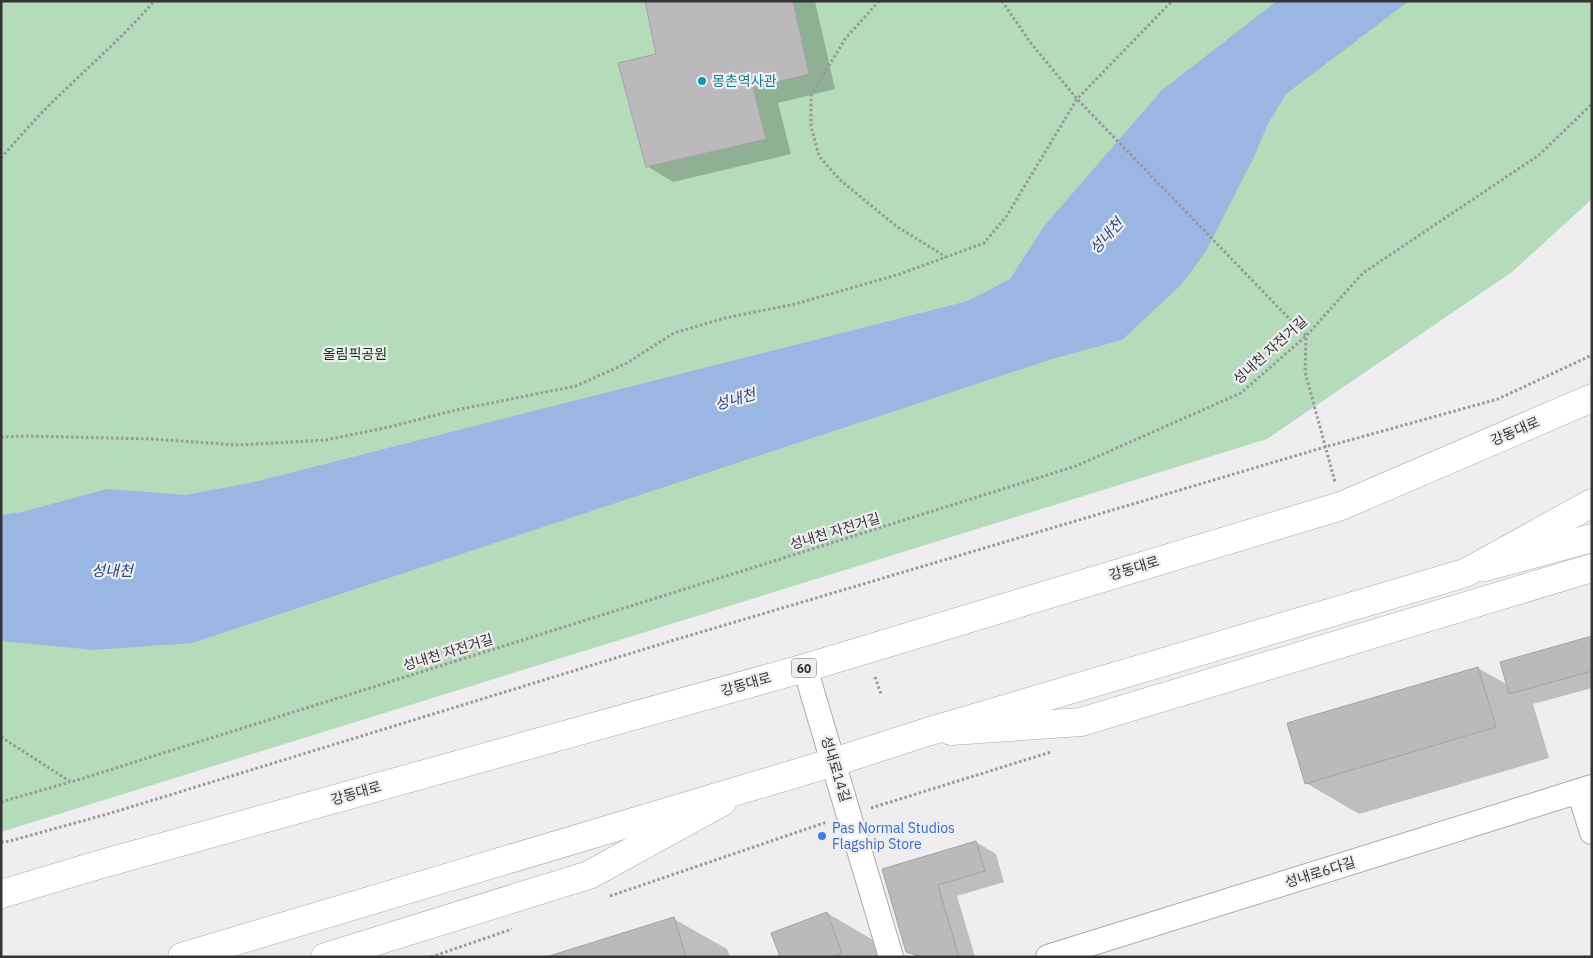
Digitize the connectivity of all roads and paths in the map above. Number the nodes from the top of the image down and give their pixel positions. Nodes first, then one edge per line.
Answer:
1 (154, 1) edge
2 (879, 1) edge
3 (1002, 1) edge
4 (1172, 1) edge
5 (1077, 100) junction
6 (1592, 104) edge
7 (1, 158) edge
8 (946, 257) junction
9 (1306, 336) junction
10 (1592, 355) edge
11 (1592, 398) edge
12 (1, 437) edge
13 (1325, 447) junction
14 (1592, 503) edge
15 (1341, 506) junction
16 (1592, 538) edge
17 (1592, 568) edge
18 (1465, 573) junction
19 (805, 668) junction
20 (875, 677) dead end
21 (881, 694) dead end
22 (927, 732) junction
23 (1, 737) edge
24 (1054, 751) dead end
25 (834, 762) junction
26 (71, 782) junction
27 (748, 788) junction
28 (1585, 789) edge
29 (1, 802) edge
30 (850, 814) junction
31 (1592, 832) edge
32 (1, 842) edge
33 (1, 894) edge
34 (608, 897) dead end
35 (514, 928) dead end
36 (182, 957) edge
37 (325, 957) edge
38 (430, 957) edge
39 (891, 957) edge
40 (1048, 957) edge

1 - 7 path
2 - 8 path
3 - 5 path
4 - 5 path
5 - 8 path
5 - 9 path
6 - 9 path, 성내천 자전거길
8 - 12 path
9 - 13 path
9 - 26 path, 성내천 자전거길
10 - 13 path
11 - 15 main road, 강동대로 / 60
13 - 15 path
13 - 32 path
14 - 18 main road
15 - 19 main road, 강동대로 / 60
16 - 18 main road
17 - 22 main road
18 - 22 main road
19 - 25 street, 성내로14길
19 - 33 main road, 강동대로 / 60
20 - 21 path
22 - 25 main road
23 - 26 path
24 - 30 path
25 - 27 main road
25 - 30 street, 성내로14길
26 - 29 path, 성내천 자전거길
27 - 36 main road
27 - 37 main road
28 - 31 street
28 - 40 street, 성내로6다길
30 - 34 path
30 - 39 street, 성내로14길
35 - 38 path

